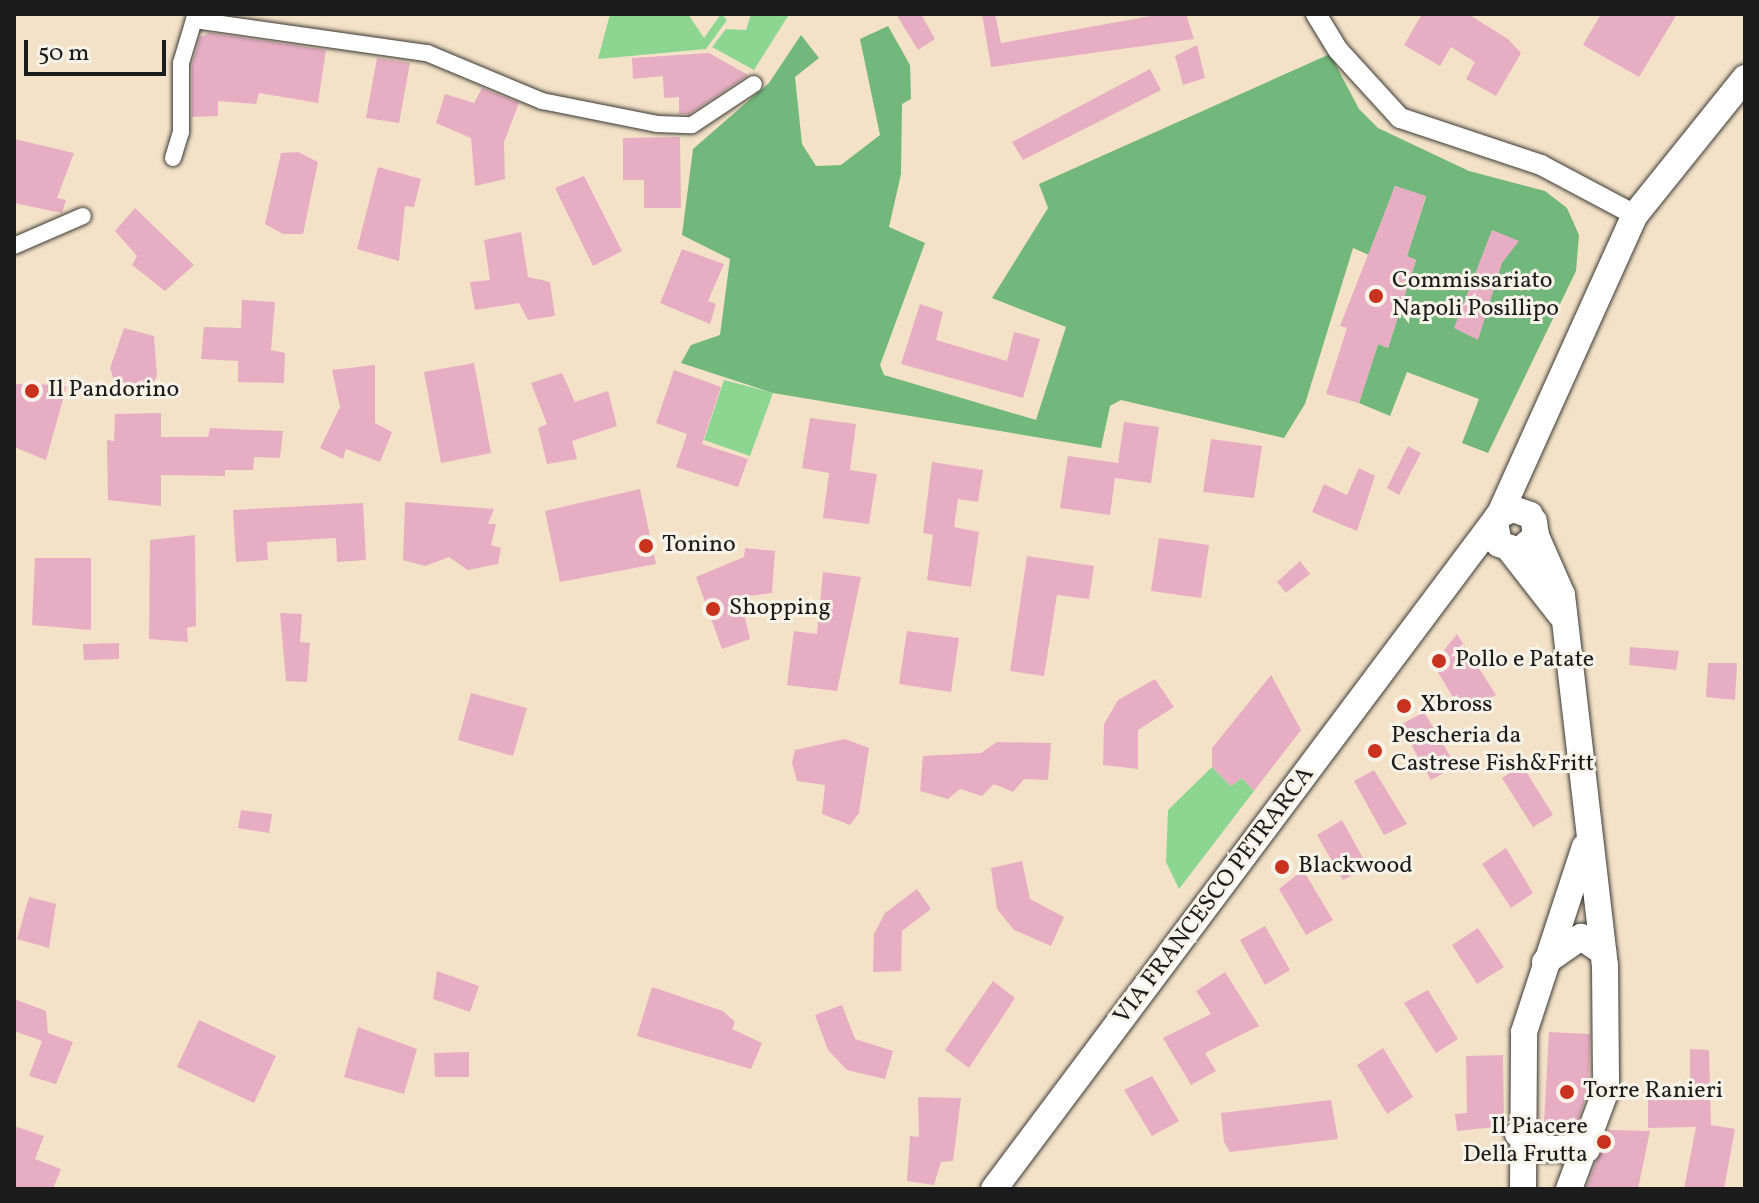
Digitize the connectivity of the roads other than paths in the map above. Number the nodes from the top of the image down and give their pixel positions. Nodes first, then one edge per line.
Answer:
1 (1316, 14) edge
2 (1745, 78) edge
3 (754, 84) dead end
4 (173, 158) dead end
5 (1635, 215) junction
6 (83, 216) dead end
7 (14, 246) edge
8 (1521, 470) junction
9 (1496, 520) junction
10 (1533, 525) junction
11 (1509, 550) junction
12 (1436, 602) junction
13 (1566, 628) junction
14 (1588, 840) junction
15 (1603, 952) junction
16 (1545, 962) junction
17 (1518, 1134) junction
18 (1587, 1149) junction
19 (994, 1189) edge
20 (1523, 1189) edge
21 (1569, 1189) edge

1 - 5 street
2 - 5 street, VIA FRANCESCO PETRARCA
3 - 4 street
5 - 8 street, VIA FRANCESCO PETRARCA
6 - 7 street
8 - 9 street, VIA FRANCESCO PETRARCA
8 - 10 street
9 - 10 street
9 - 11 street
9 - 12 street, VIA FRANCESCO PETRARCA
10 - 11 street, VIA FRANCESCO PETRARCA
10 - 13 street
11 - 12 street, VIA FRANCESCO PETRARCA
11 - 13 street
12 - 19 street, VIA FRANCESCO PETRARCA
13 - 14 street
14 - 15 street
14 - 16 street
15 - 16 street
15 - 18 street
16 - 17 street
17 - 18 street
17 - 20 street
18 - 21 street

